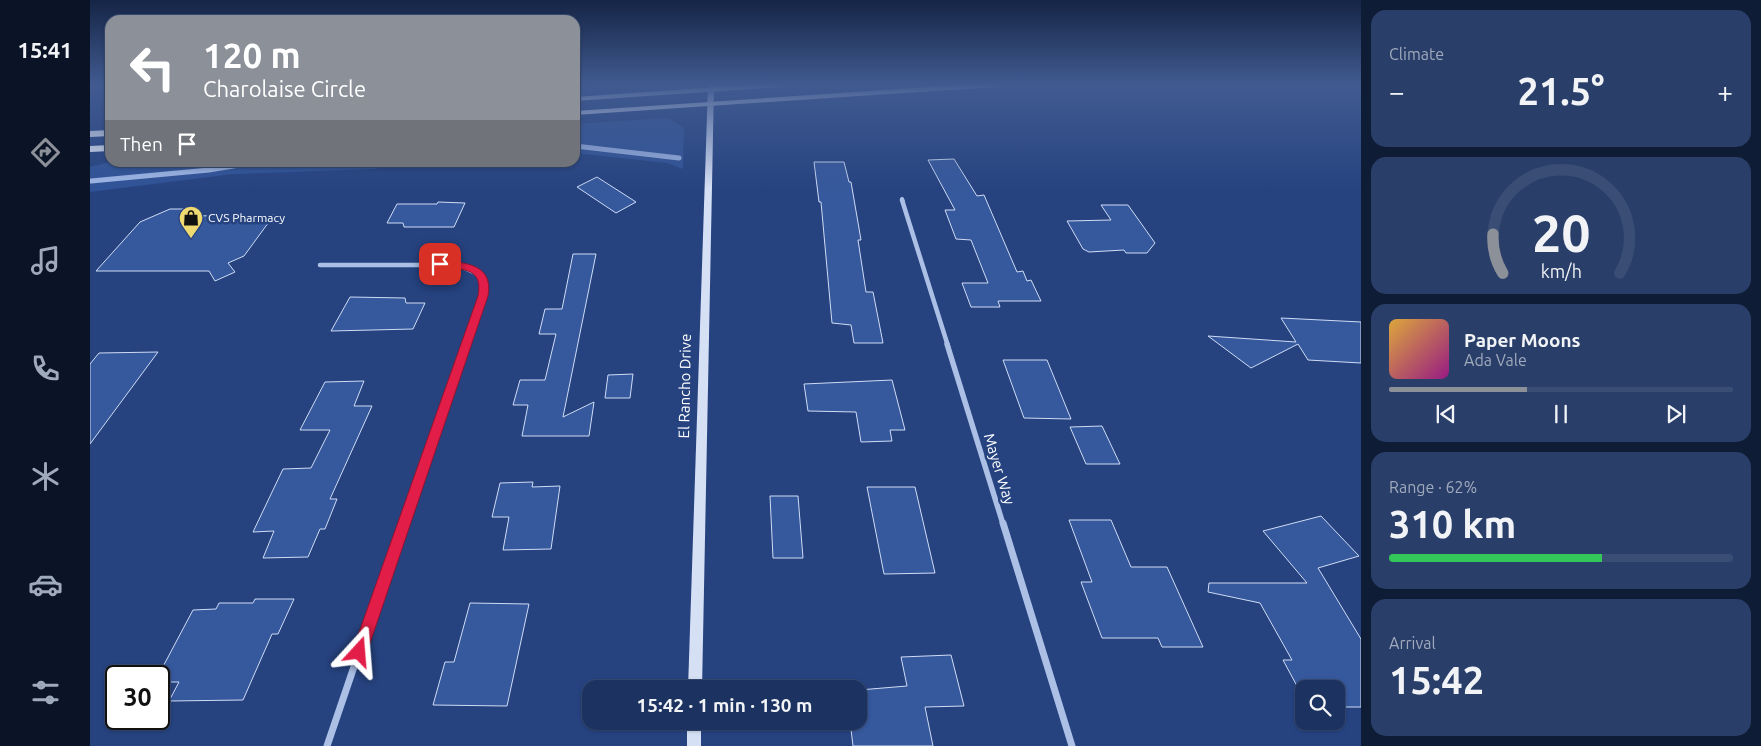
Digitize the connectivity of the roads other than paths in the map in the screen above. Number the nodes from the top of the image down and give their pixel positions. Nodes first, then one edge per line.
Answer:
1 (710, 120) edge
2 (105, 132) edge
3 (90, 134) edge
4 (105, 148) edge
5 (90, 149) edge
6 (902, 199) dead end
7 (320, 265) dead end
8 (695, 680) edge
9 (694, 730) edge
10 (327, 746) edge
11 (694, 746) edge
12 (1072, 746) edge

1 - 8 main road, El Rancho Drive
2 - 3 main road
4 - 5 main road
6 - 12 street, Mayer Way
7 - 10 street
9 - 11 main road

